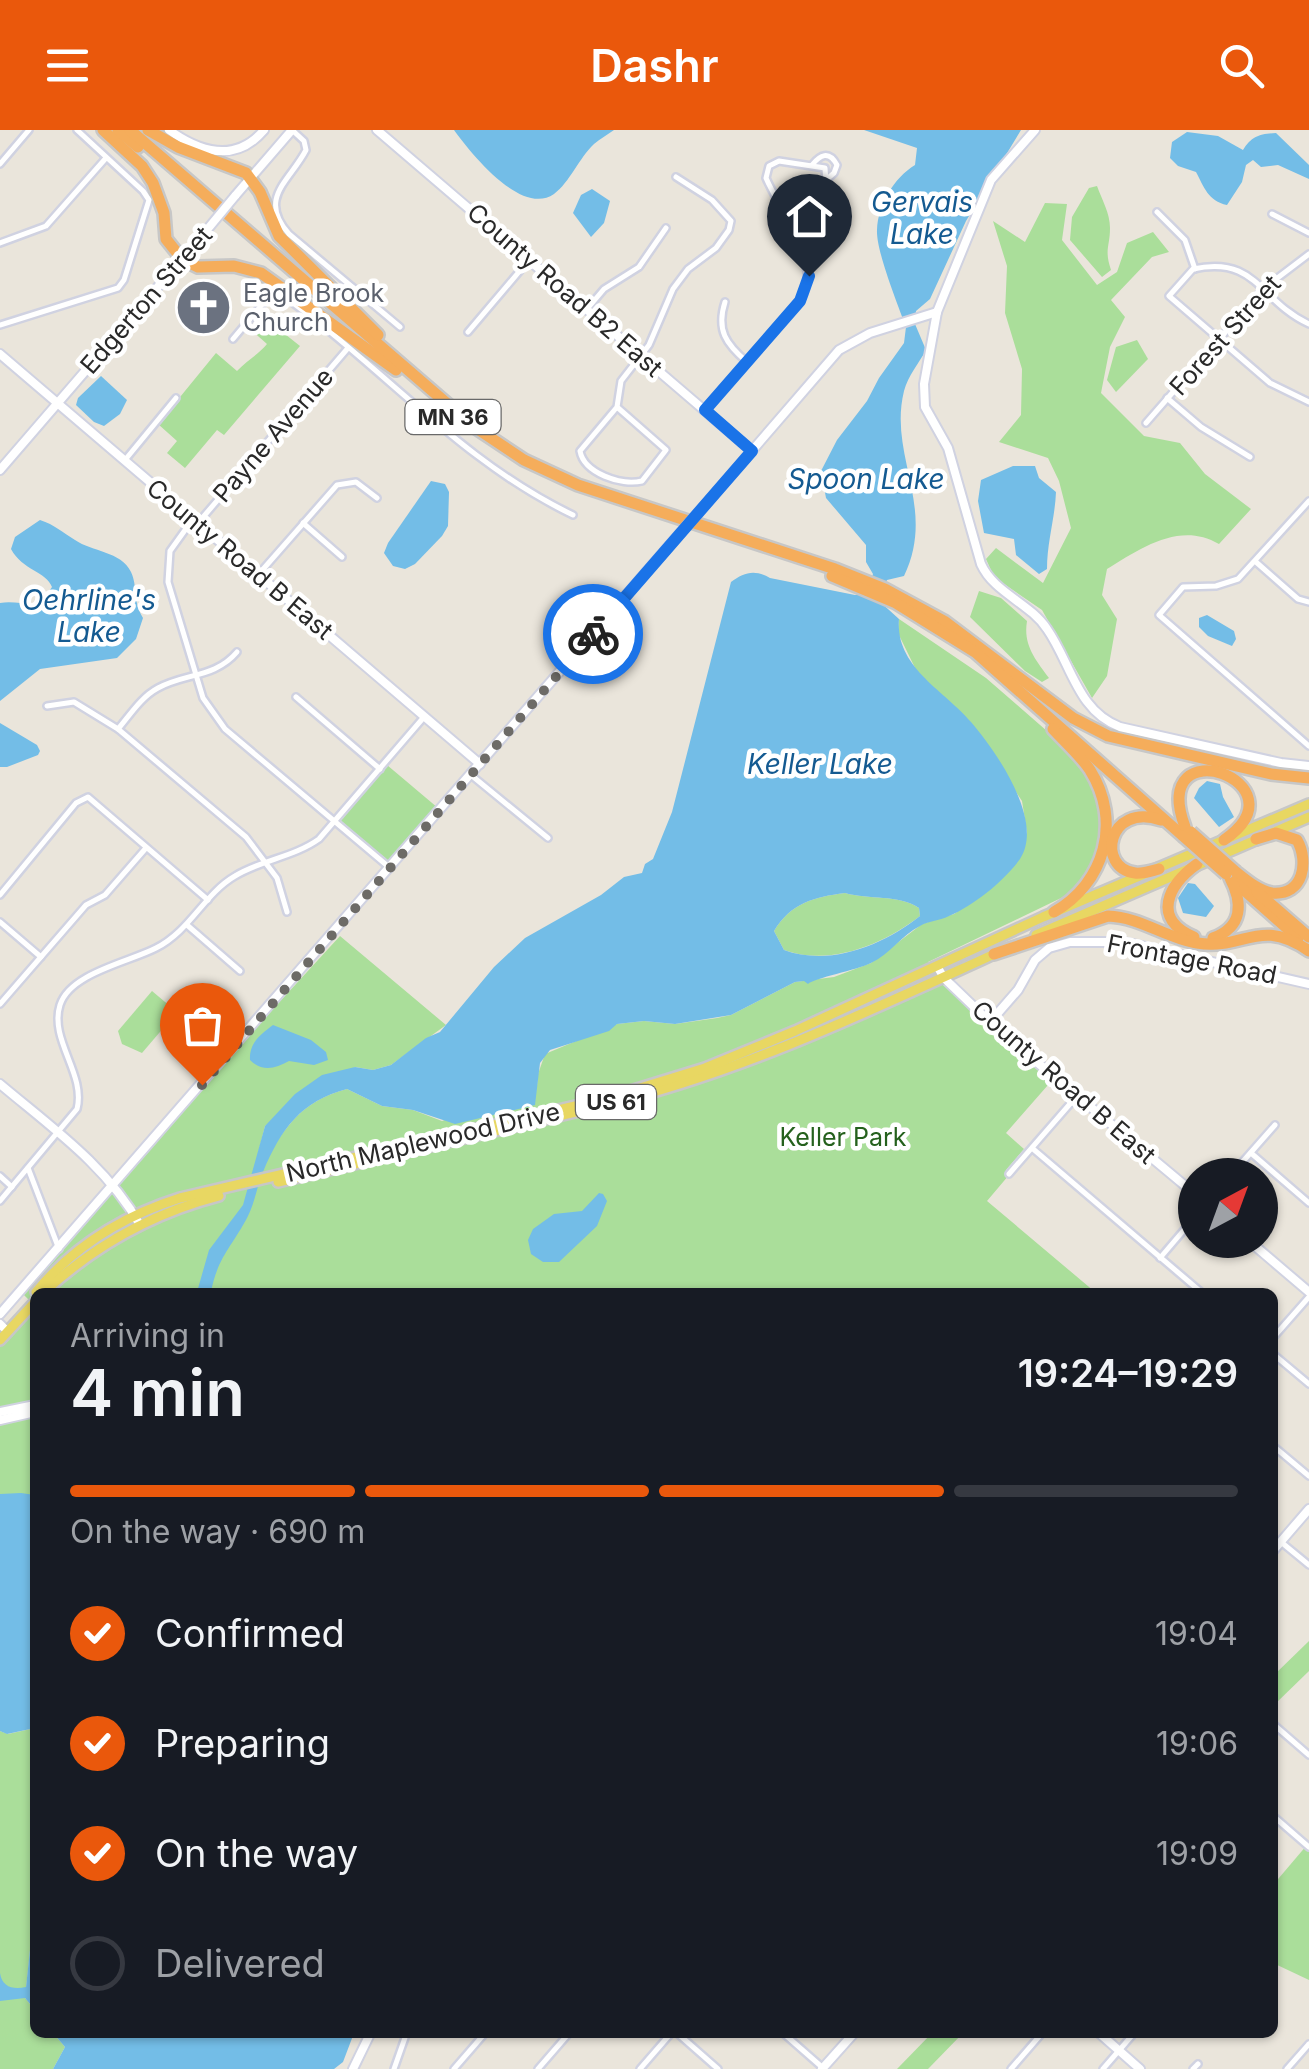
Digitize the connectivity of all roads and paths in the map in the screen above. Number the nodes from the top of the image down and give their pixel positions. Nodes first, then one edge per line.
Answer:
1 (29, 130) edge
2 (77, 130) edge
3 (103, 130) edge
4 (118, 130) edge
5 (130, 130) edge
6 (148, 130) edge
7 (169, 130) edge
8 (264, 130) edge
9 (292, 130) edge
10 (377, 130) edge
11 (1035, 130) edge
12 (106, 158) junction
13 (0, 164) edge
14 (812, 166) junction
15 (676, 177) dead end
16 (250, 178) junction
17 (826, 179) junction
18 (834, 207) dead end
19 (1157, 212) dead end
20 (1272, 214) dead end
21 (666, 228) dead end
22 (1309, 232) edge
23 (0, 243) edge
24 (1309, 254) edge
25 (182, 259) junction
26 (530, 260) junction
27 (1195, 268) junction
28 (1262, 289) junction
29 (725, 302) dead end
30 (586, 309) junction
31 (936, 312) junction
32 (1309, 324) edge
33 (0, 325) edge
34 (400, 328) dead end
35 (468, 332) dead end
36 (233, 339) dead end
37 (1219, 339) junction
38 (348, 348) junction
39 (0, 354) edge
40 (641, 356) junction
41 (747, 362) junction
42 (396, 370) junction
43 (176, 398) dead end
44 (1167, 398) junction
45 (445, 402) junction
46 (1309, 402) edge
47 (58, 403) junction
48 (617, 407) junction
49 (705, 410) junction
50 (1146, 423) dead end
51 (752, 451) junction
52 (1250, 457) dead end
53 (125, 460) junction
54 (0, 470) edge
55 (377, 498) dead end
56 (1309, 501) edge
57 (573, 515) dead end
58 (195, 521) junction
59 (303, 523) junction
60 (342, 557) dead end
61 (1256, 562) junction
62 (258, 574) junction
63 (858, 582) junction
64 (892, 597) junction
65 (1309, 602) edge
66 (971, 640) junction
67 (237, 652) dead end
68 (990, 665) junction
69 (196, 676) junction
70 (296, 697) dead end
71 (47, 706) dead end
72 (424, 717) junction
73 (1086, 726) junction
74 (1116, 726) junction
75 (118, 728) junction
76 (1309, 746) edge
77 (480, 764) junction
78 (1309, 766) edge
79 (380, 769) junction
80 (471, 774) junction
81 (1309, 778) edge
82 (1309, 804) edge
83 (1309, 816) edge
84 (335, 822) junction
85 (1183, 830) junction
86 (548, 838) dead end
87 (1256, 839) junction
88 (1224, 840) junction
89 (146, 848) junction
90 (267, 862) junction
91 (1197, 864) junction
92 (390, 868) junction
93 (1159, 869) junction
94 (1230, 875) junction
95 (0, 894) edge
96 (208, 900) junction
97 (287, 912) dead end
98 (1054, 912) junction
99 (0, 922) edge
100 (187, 925) junction
101 (1309, 937) edge
102 (1309, 949) edge
103 (994, 954) junction
104 (41, 958) junction
105 (937, 966) junction
106 (240, 972) dead end
107 (944, 978) junction
108 (1309, 984) edge
109 (0, 1004) edge
110 (991, 1021) junction
111 (0, 1084) edge
112 (1078, 1094) junction
113 (1275, 1125) dead end
114 (58, 1134) junction
115 (1032, 1148) junction
116 (1251, 1153) junction
117 (1246, 1158) edge
118 (28, 1168) junction
119 (1010, 1174) dead end
120 (0, 1176) edge
121 (1178, 1179) edge
122 (275, 1180) junction
123 (115, 1185) junction
124 (12, 1187) junction
125 (0, 1200) edge
126 (1309, 1203) edge
127 (137, 1220) junction
128 (1178, 1236) edge
129 (59, 1249) junction
130 (1160, 1258) junction
131 (1268, 1258) edge
132 (41, 1288) edge
133 (49, 1288) edge
134 (1196, 1288) edge
135 (1309, 1295) edge
136 (30, 1299) edge
137 (30, 1306) edge
138 (0, 1314) edge
139 (3, 1328) edge
140 (1278, 1332) edge
141 (0, 1340) edge
142 (1278, 1358) edge
143 (1309, 1384) edge
144 (30, 1409) edge
145 (30, 1411) edge
146 (0, 1412) edge
147 (0, 1420) edge
148 (1278, 1450) edge
149 (1309, 1476) edge
150 (1309, 1510) edge
151 (1281, 1542) junction
152 (1278, 1545) edge
153 (1309, 1565) edge
154 (1278, 1727) edge
155 (1309, 1755) edge
156 (1278, 1820) edge
157 (1309, 1847) edge
158 (367, 2038) edge
159 (405, 2038) edge
160 (481, 2038) edge
161 (565, 2038) edge
162 (668, 2038) edge
163 (681, 2038) edge
164 (789, 2038) edge
165 (849, 2038) edge
166 (1038, 2038) edge
167 (1105, 2038) edge
168 (1130, 2038) edge
169 (1309, 2044) edge
170 (1119, 2051) junction
171 (353, 2069) edge
172 (394, 2069) edge
173 (454, 2069) edge
174 (538, 2069) edge
175 (640, 2069) edge
176 (718, 2069) edge
177 (823, 2069) edge
178 (1011, 2069) edge
179 (1104, 2069) edge
180 (1140, 2069) edge
181 (1287, 2069) edge

1 - 13 street
2 - 12 street
3 - 25 highway
4 - 42 highway, MN 36
5 - 45 highway, MN 36
6 - 16 highway
7 - 8 street
9 - 16 street, Edgerton Street
9 - 34 street
10 - 26 street, County Road B2 East
11 - 31 street
12 - 23 street
12 - 33 street
14 - 17 street
14 - 17 street
14 - 41 street
15 - 40 street
16 - 25 street, Edgerton Street, bridge
16 - 45 highway
17 - 18 street
19 - 27 street
20 - 22 street
21 - 30 street
24 - 28 street, Forest Street
25 - 42 highway
25 - 47 street, Edgerton Street
26 - 30 street, County Road B2 East
26 - 35 street
27 - 28 street
27 - 37 street
28 - 32 street
28 - 37 street, Forest Street
29 - 41 street
30 - 40 street, County Road B2 East
31 - 51 street
31 - 74 street
36 - 38 street
37 - 44 street, Forest Street
37 - 46 street
38 - 57 street
38 - 58 street, Payne Avenue
39 - 47 street, County Road B East
40 - 48 street
40 - 49 street, County Road B2 East
41 - 49 street
42 - 63 highway, MN 36
43 - 53 street
44 - 50 street, Forest Street
44 - 52 street
45 - 63 highway, MN 36
47 - 53 street, County Road B East
47 - 54 street, Edgerton Street
48 - 48 street
49 - 51 street, County Road B2 East
51 - 77 street, bridge
53 - 58 street, County Road B East
55 - 59 street
56 - 61 street
58 - 62 street, County Road B East
58 - 69 street, Payne Avenue
59 - 60 street
59 - 62 street
61 - 65 street
61 - 76 street
62 - 72 street, County Road B East
63 - 64 highway, MN 36
64 - 66 highway, MN 36
64 - 68 highway, MN 36
66 - 73 highway
66 - 85 highway, MN 36
67 - 69 street
68 - 85 highway, MN 36
68 - 98 highway
69 - 75 street
69 - 84 street, Payne Avenue
70 - 79 street
71 - 75 street
72 - 77 street, County Road B East
72 - 79 street
73 - 74 highway
73 - 81 highway
74 - 78 street
75 - 90 street
77 - 80 street
79 - 84 street
80 - 86 street
80 - 92 street
82 - 88 main road, US 61
83 - 87 main road, US 61
84 - 90 street
84 - 92 street, Payne Avenue
85 - 88 highway
85 - 93 highway
85 - 94 highway, MN 36, bridge
87 - 91 main road, US 61
87 - 94 highway
88 - 93 main road, US 61
89 - 95 street
89 - 96 street
89 - 104 street
90 - 96 street
90 - 97 street
91 - 94 highway
91 - 103 main road, US 61
92 - 123 street
93 - 98 main road, US 61
94 - 101 highway, MN 36
94 - 102 highway, MN 36
96 - 100 street
98 - 105 main road, US 61
99 - 104 street
100 - 106 street
100 - 114 street
102 - 103 highway
103 - 107 main road, US 61
104 - 109 street
105 - 107 street, County Road B East
105 - 122 main road, North Maplewood Drive / US 61
107 - 110 street, County Road B East
107 - 122 main road, North Maplewood Drive / US 61
108 - 110 street, Frontage Road
110 - 112 street, County Road B East
111 - 114 street
112 - 115 street
112 - 121 street, County Road B East
113 - 116 street
114 - 118 street
114 - 123 street
115 - 119 street
115 - 130 street
116 - 117 street
116 - 126 street
118 - 124 street
118 - 129 street
120 - 124 street
122 - 127 main road, North Maplewood Drive / US 61
123 - 127 street
123 - 129 street
124 - 125 street
127 - 132 main road, North Maplewood Drive / US 61
127 - 133 main road, North Maplewood Drive / US 61
128 - 130 street
129 - 138 street
130 - 134 street
131 - 135 street
135 - 140 street
136 - 139 main road, North Maplewood Drive / US 61
137 - 139 main road, US 61
139 - 141 main road, US 61
142 - 143 street
144 - 146 street
145 - 147 street
148 - 149 street
150 - 151 street
151 - 152 street
151 - 153 street
154 - 155 street
156 - 157 street
158 - 171 street
159 - 172 street
160 - 173 street
161 - 174 street
162 - 175 street
163 - 176 street
164 - 177 street
165 - 177 street
166 - 178 street
167 - 170 street
168 - 170 street
169 - 181 street
170 - 179 street
170 - 180 street

